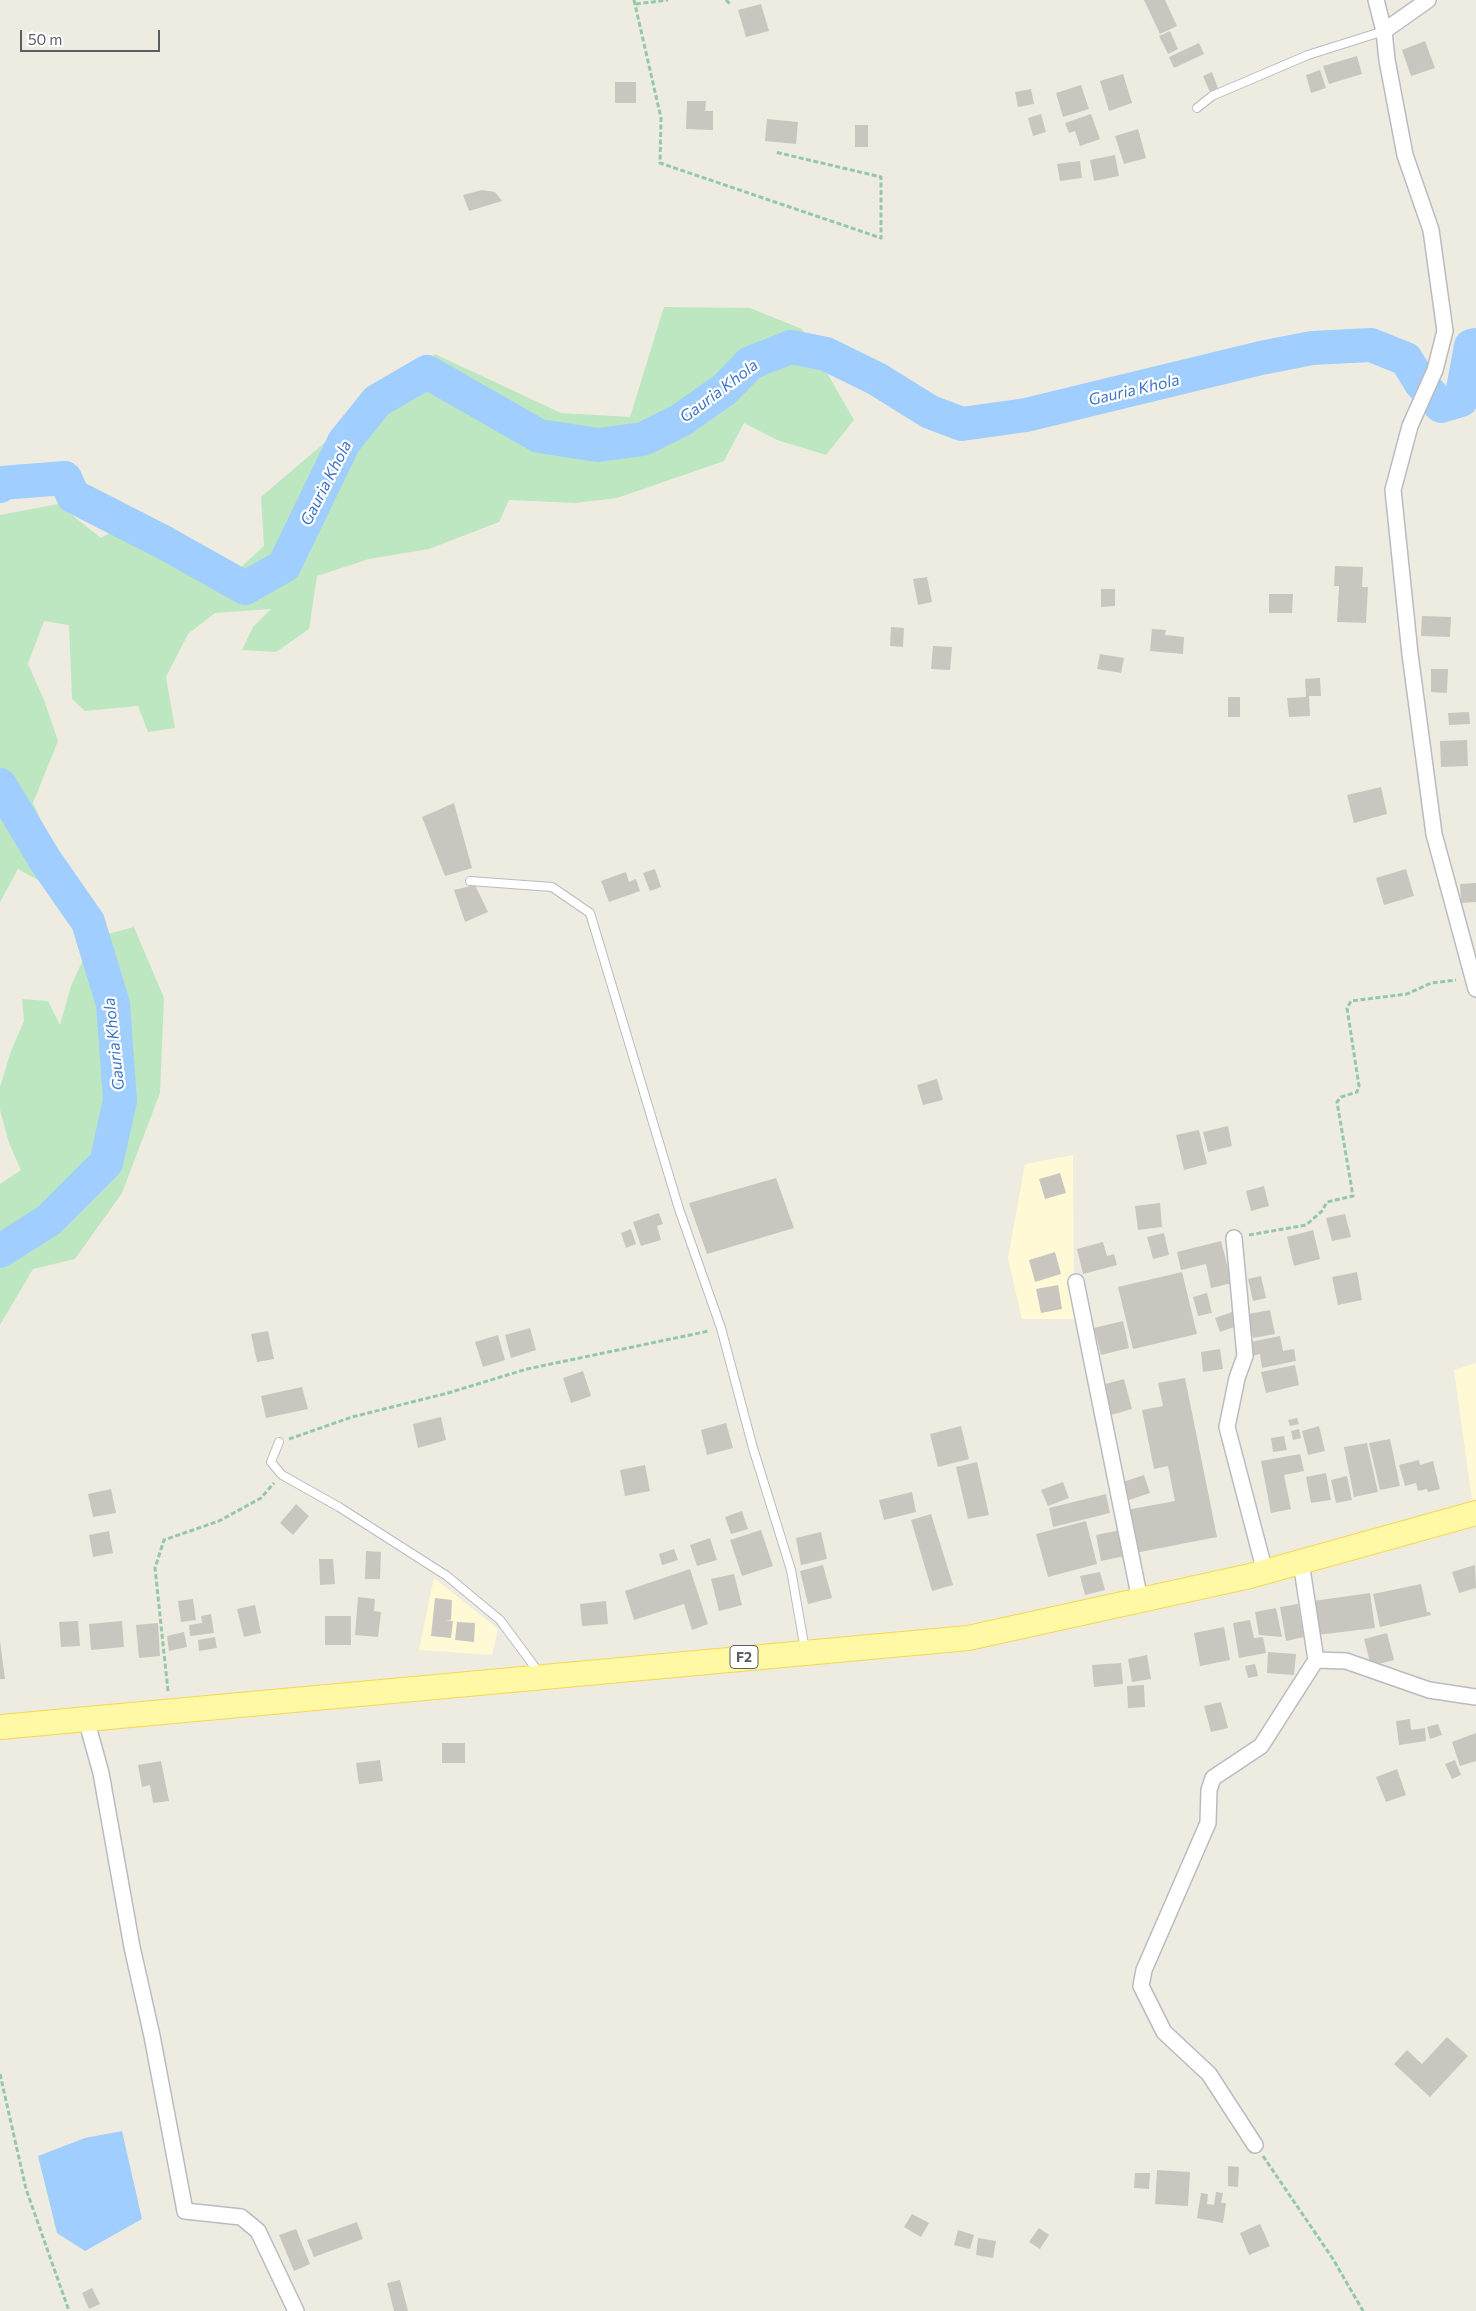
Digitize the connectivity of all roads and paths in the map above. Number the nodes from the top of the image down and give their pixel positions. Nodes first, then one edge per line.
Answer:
1 (668, 0) edge
2 (726, 0) edge
3 (1376, 0) edge
4 (1428, 0) edge
5 (635, 2) edge
6 (732, 5) dead end
7 (1384, 31) junction
8 (1197, 108) dead end
9 (775, 152) dead end
10 (470, 881) dead end
11 (1471, 970) junction
12 (1476, 989) edge
13 (1234, 1238) joint
14 (1076, 1282) dead end
15 (721, 1328) junction
16 (279, 1442) joint
17 (282, 1475) junction
18 (1476, 1513) edge
19 (1301, 1562) junction
20 (1265, 1572) junction
21 (1140, 1600) junction
22 (805, 1652) junction
23 (1316, 1660) junction
24 (542, 1676) junction
25 (1476, 1697) edge
26 (171, 1711) junction
27 (86, 1719) junction
28 (0, 1727) edge
29 (0, 2074) edge
30 (1255, 2145) joint
31 (69, 2311) edge
32 (296, 2311) edge
33 (1363, 2311) edge

1 - 5 path
2 - 6 path
3 - 7 street
4 - 7 street
5 - 9 path
7 - 8 lane
7 - 11 street
10 - 15 lane
11 - 12 street
11 - 13 path
13 - 20 street
14 - 21 street
15 - 16 path
15 - 22 lane
16 - 17 lane
17 - 24 lane
17 - 26 path
18 - 19 main road, F2
19 - 20 main road, F2
19 - 23 street
20 - 21 main road, F2
21 - 22 main road, F2
22 - 24 main road, F2
23 - 25 street
23 - 30 street
24 - 26 main road, F2
26 - 27 main road, F2
27 - 28 main road, F2
27 - 32 street
29 - 31 path
30 - 33 path

